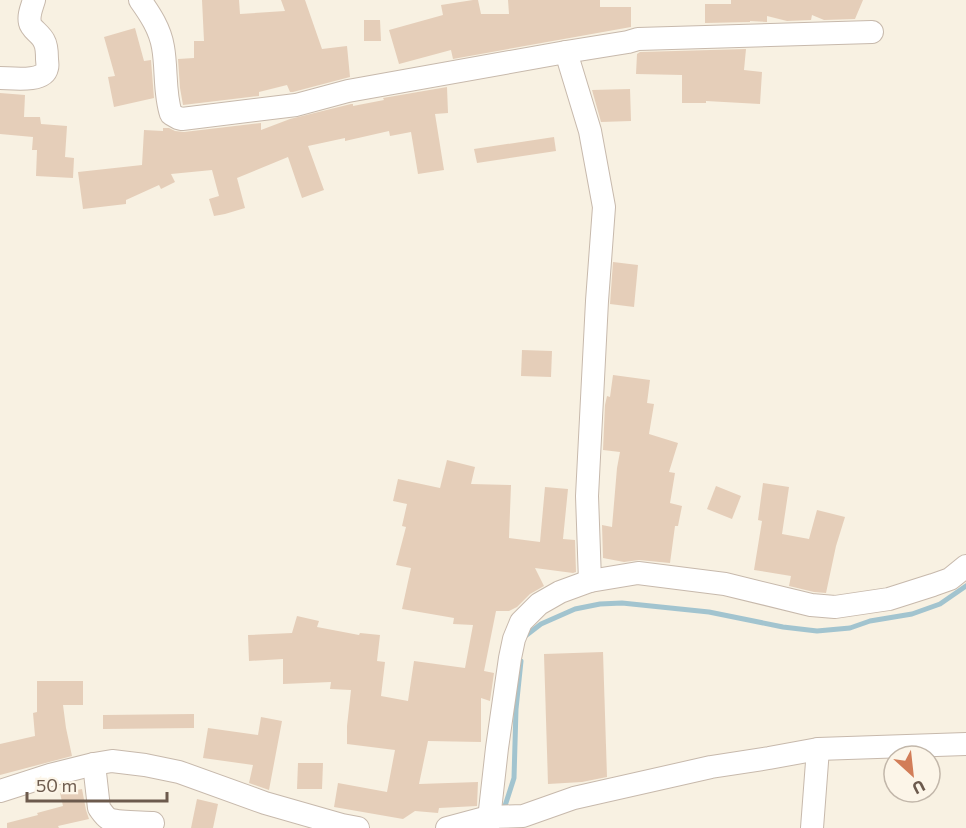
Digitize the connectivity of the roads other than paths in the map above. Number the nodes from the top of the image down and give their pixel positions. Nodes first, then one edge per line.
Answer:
1 (34, 0) edge
2 (140, 0) edge
3 (872, 32) dead end
4 (566, 52) junction
5 (0, 78) edge
6 (966, 566) edge
7 (590, 581) junction
8 (966, 744) edge
9 (818, 749) junction
10 (94, 764) junction
11 (0, 790) edge
12 (491, 820) edge
13 (153, 823) dead end
14 (358, 828) edge
15 (447, 828) edge
16 (812, 828) edge

1 - 5 street
2 - 4 street
3 - 4 street
4 - 7 street
6 - 7 street
7 - 12 street
8 - 9 street
9 - 12 street
9 - 16 street
10 - 11 street
10 - 13 street
10 - 14 street
12 - 15 street

